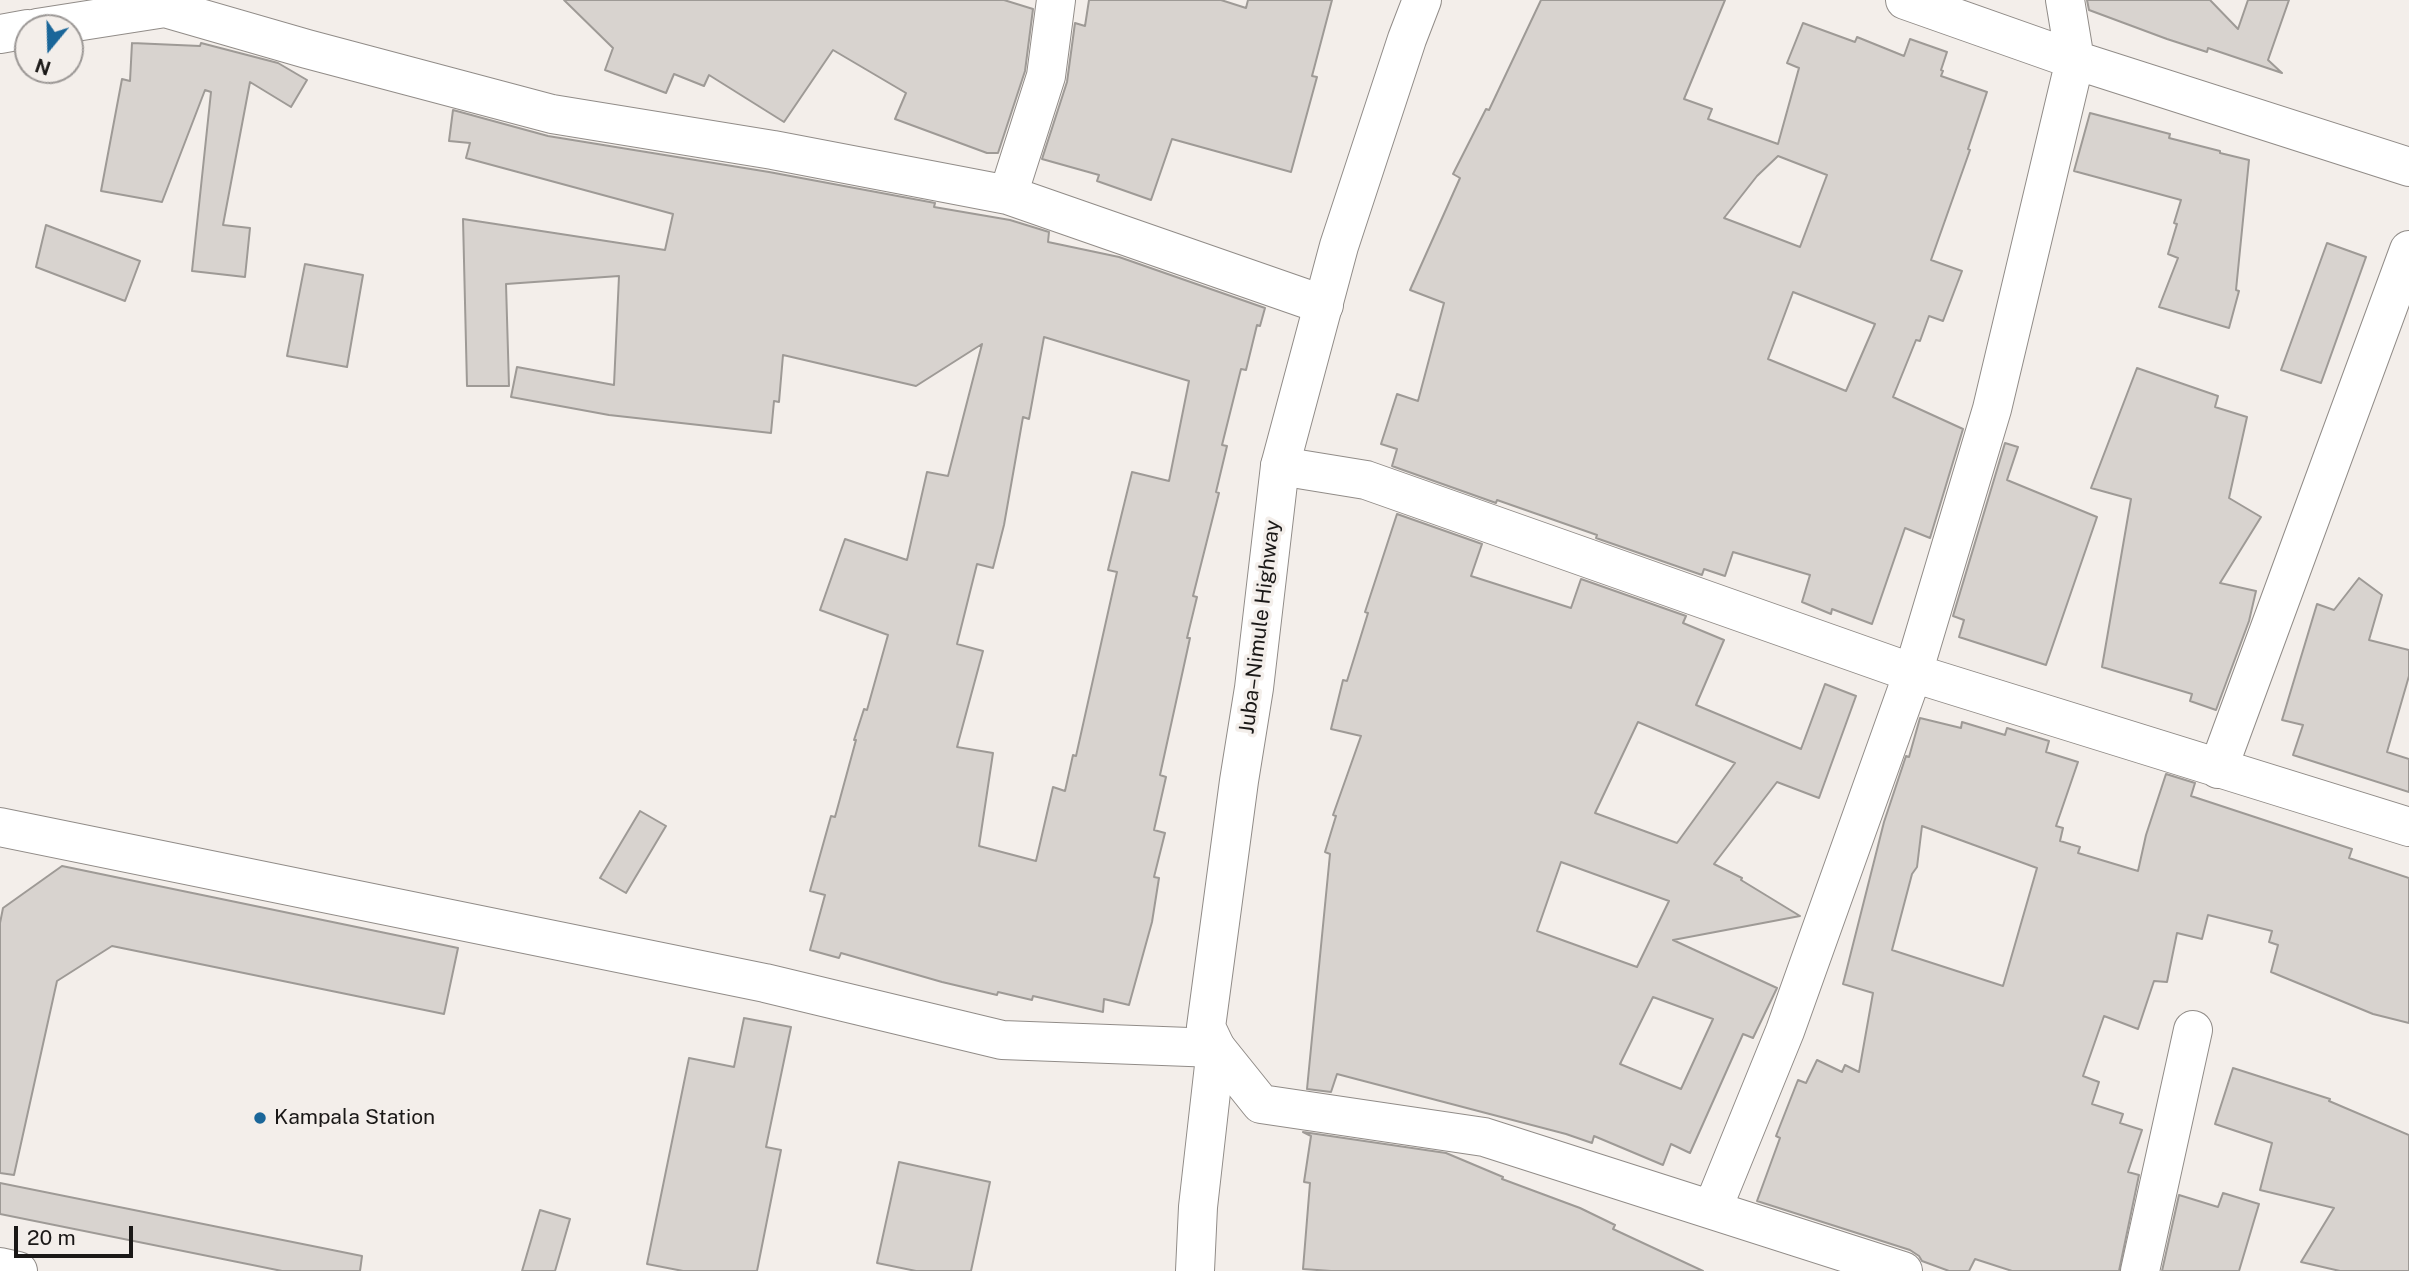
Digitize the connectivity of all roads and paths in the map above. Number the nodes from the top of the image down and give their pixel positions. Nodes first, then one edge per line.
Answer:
1 (1056, 0) edge
2 (1422, 0) edge
3 (1905, 0) edge
4 (2065, 0) edge
5 (84, 21) edge
6 (2075, 60) junction
7 (2409, 167) edge
8 (1008, 195) junction
9 (2409, 250) edge
10 (1324, 305) junction
11 (1280, 466) junction
12 (1913, 673) junction
13 (2218, 769) junction
14 (0, 827) edge
15 (2409, 827) edge
16 (2193, 1030) dead end
17 (1216, 1048) junction
18 (1712, 1210) junction
19 (0, 1267) edge
20 (19, 1271) edge
21 (1195, 1271) edge
22 (1903, 1271) edge
23 (2140, 1271) edge

1 - 8 street
2 - 10 street, Juba–Nimule Highway
3 - 6 street
4 - 6 street
5 - 8 street
6 - 7 street
6 - 12 street
8 - 10 street
9 - 13 street
10 - 11 street, Juba–Nimule Highway
11 - 12 street
11 - 17 street, Juba–Nimule Highway
12 - 13 street
12 - 18 street
13 - 15 street
14 - 17 street
16 - 23 street
17 - 18 street
17 - 21 street, Juba–Nimule Highway
18 - 22 street
19 - 20 street

